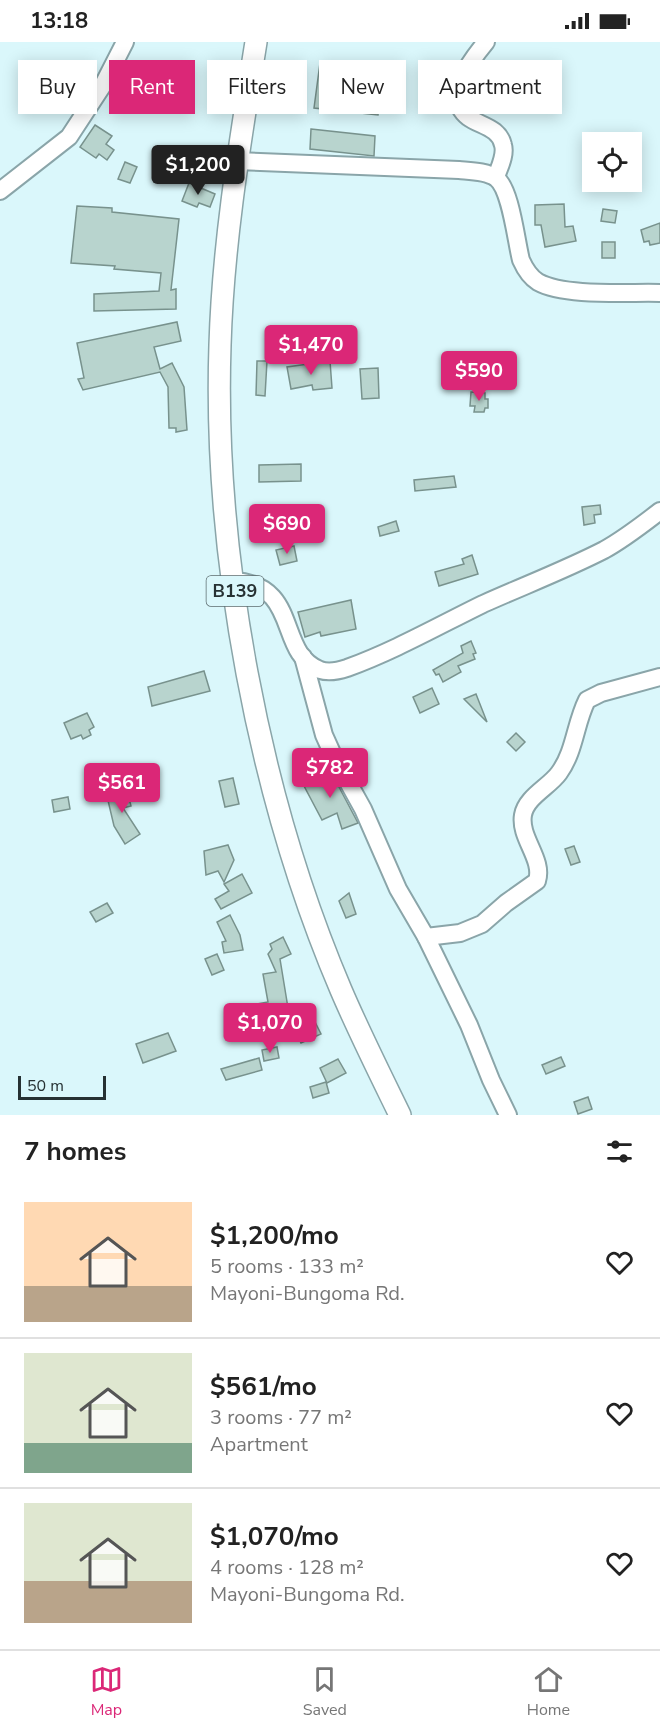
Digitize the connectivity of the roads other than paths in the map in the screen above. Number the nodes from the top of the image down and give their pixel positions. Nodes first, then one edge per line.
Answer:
1 (125, 42) edge
2 (256, 42) edge
3 (486, 42) edge
4 (237, 161) junction
5 (496, 177) junction
6 (0, 191) edge
7 (660, 293) edge
8 (660, 511) edge
9 (234, 581) junction
10 (303, 656) junction
11 (660, 677) edge
12 (426, 937) junction
13 (400, 1115) edge
14 (508, 1115) edge

1 - 6 street
2 - 4 main road, B139
3 - 5 street
4 - 5 street
4 - 9 main road, B139
5 - 7 street
8 - 10 street
9 - 10 street
9 - 13 main road, B139
10 - 12 street
11 - 12 street
12 - 14 street

